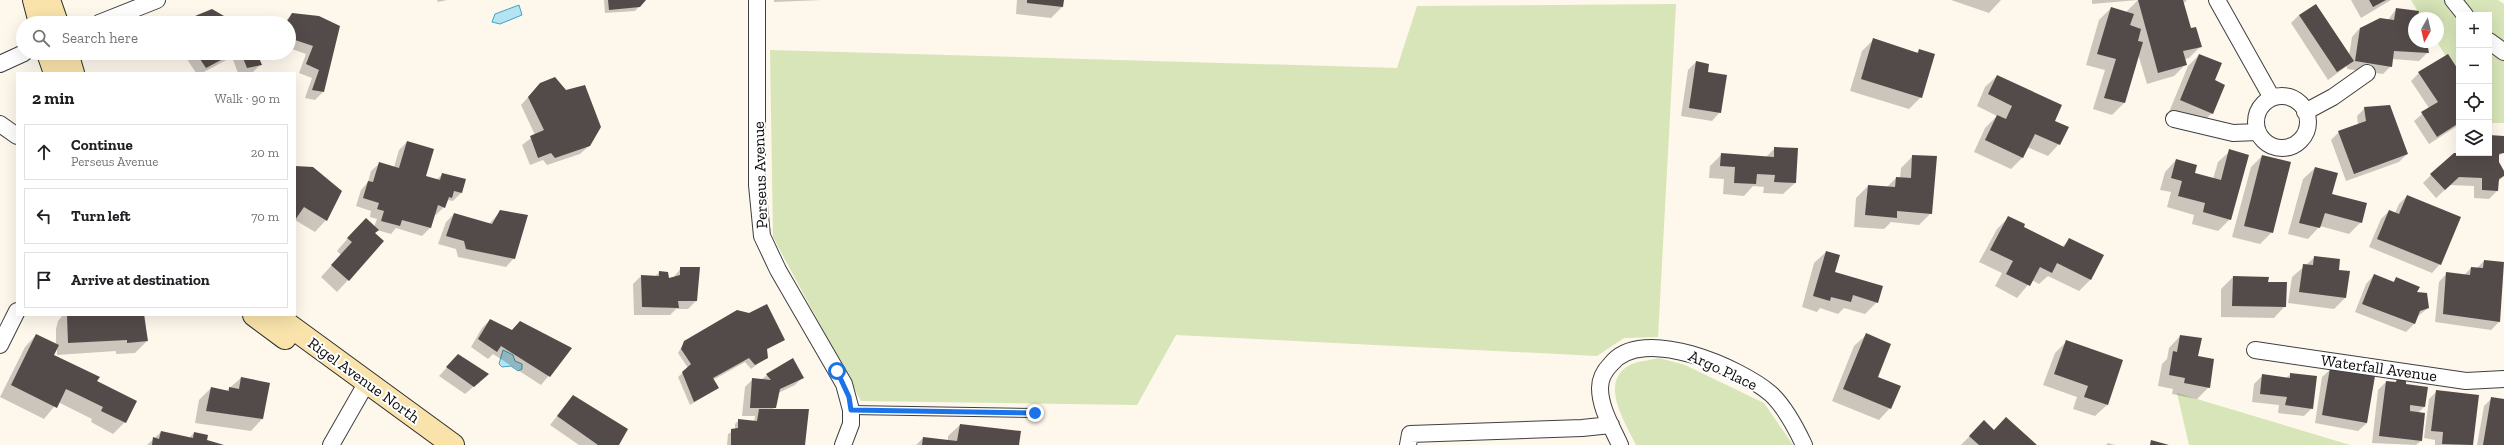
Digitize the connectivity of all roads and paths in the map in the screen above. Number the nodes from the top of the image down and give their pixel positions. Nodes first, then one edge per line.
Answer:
1 (34, 0) edge
2 (49, 0) edge
3 (157, 0) edge
4 (757, 0) edge
5 (2217, 0) edge
6 (2453, 0) edge
7 (2463, 12) edge
8 (38, 16) edge
9 (55, 16) edge
10 (117, 16) edge
11 (2492, 43) edge
12 (2504, 52) edge
13 (16, 57) edge
14 (50, 60) edge
15 (68, 60) edge
16 (0, 64) edge
17 (55, 72) edge
18 (72, 72) edge
19 (2367, 74) dead end
20 (2272, 98) junction
21 (2305, 112) junction
22 (2174, 119) dead end
23 (0, 124) edge
24 (2258, 132) junction
25 (16, 135) edge
26 (16, 313) edge
27 (256, 316) edge
28 (276, 316) edge
29 (0, 345) edge
30 (2255, 350) dead end
31 (2504, 378) edge
32 (364, 387) junction
33 (851, 410) junction
34 (1035, 413) dead end
35 (1611, 425) junction
36 (331, 445) edge
37 (432, 445) edge
38 (453, 445) edge
39 (843, 445) edge
40 (1408, 445) edge
41 (1620, 445) edge
42 (1804, 445) edge

1 - 8 main road
2 - 9 main road
3 - 10 street
4 - 33 street, Perseus Avenue
5 - 20 street
6 - 7 street
11 - 12 street
13 - 16 street
14 - 17 main road
15 - 18 main road
19 - 21 street
20 - 21 street
20 - 24 street
21 - 24 street
22 - 24 street
23 - 25 street
26 - 29 street
27 - 32 main road, Rigel Avenue North
28 - 32 main road, Rigel Avenue North
30 - 31 street, Waterfall Avenue
32 - 36 street
32 - 37 main road, Rigel Avenue North
32 - 38 main road, Rigel Avenue North
33 - 34 lane
33 - 39 street, Perseus Avenue
35 - 40 street
35 - 41 street, Argo Place
35 - 42 street, Argo Place

